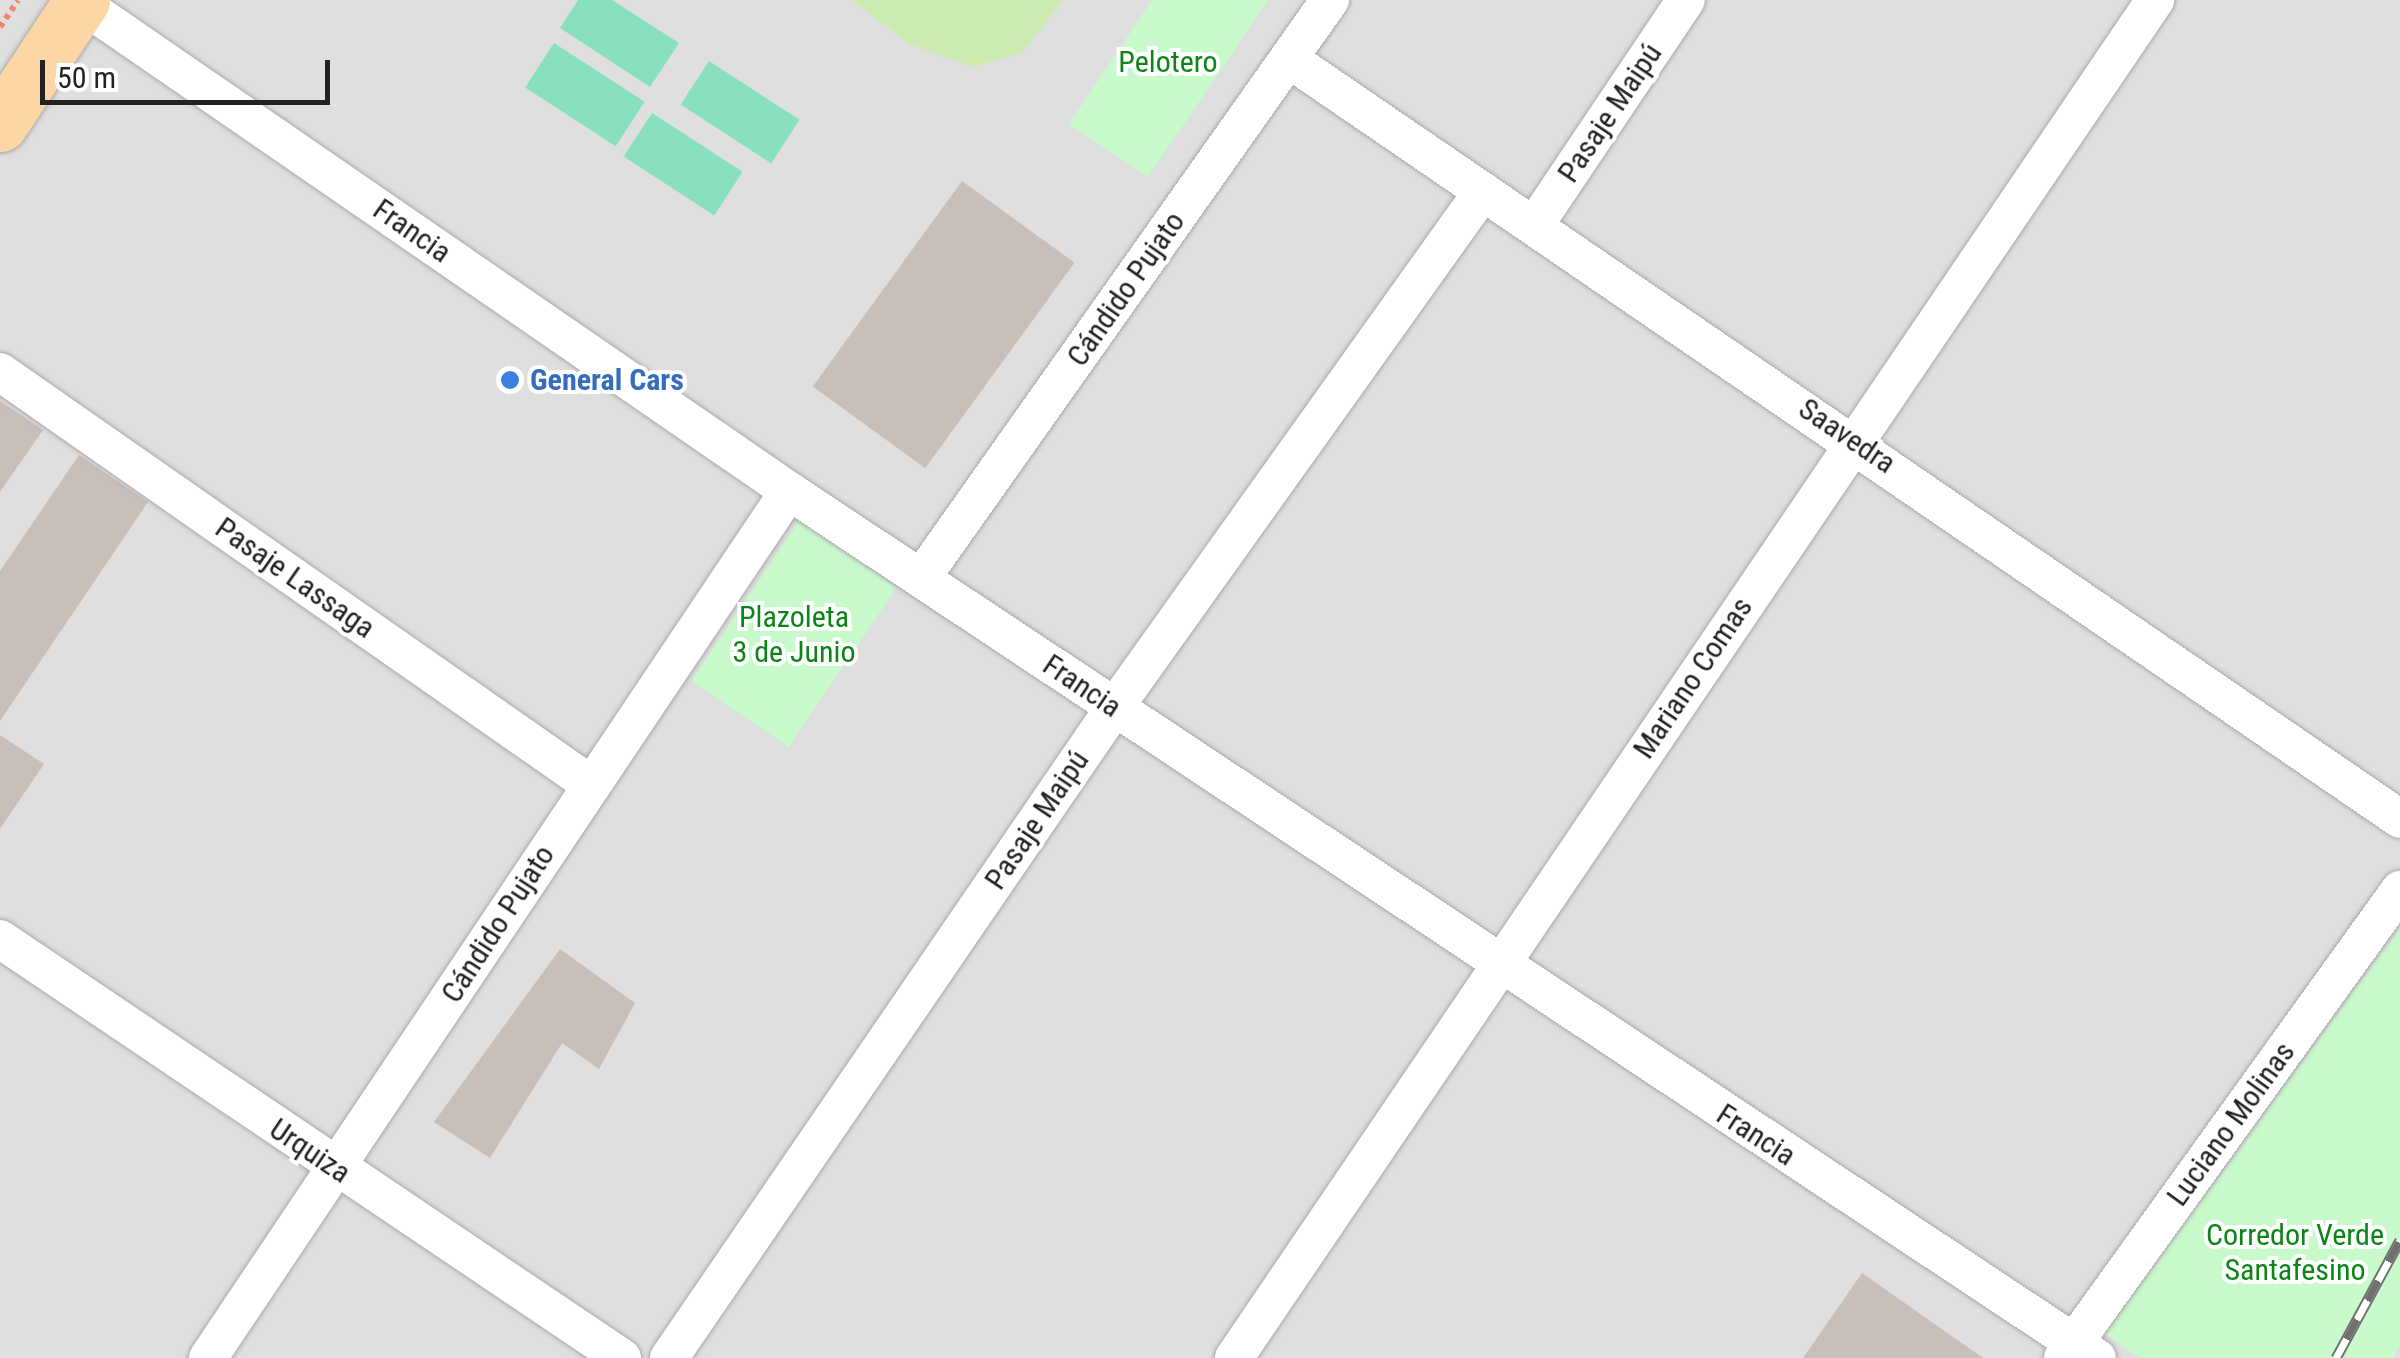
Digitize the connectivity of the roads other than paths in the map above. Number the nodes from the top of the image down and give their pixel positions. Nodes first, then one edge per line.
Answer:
1 (1330, 0) edge
2 (1686, 0) edge
3 (2155, 0) edge
4 (80, 1) edge
5 (1289, 59) junction
6 (0, 124) edge
7 (1483, 190) junction
8 (1534, 226) junction
9 (0, 372) edge
10 (1854, 440) junction
11 (789, 490) junction
12 (922, 577) junction
13 (1114, 708) junction
14 (590, 784) junction
15 (2400, 820) edge
16 (2400, 890) edge
17 (0, 939) edge
18 (1497, 965) junction
19 (338, 1170) junction
20 (2078, 1353) edge
21 (208, 1358) edge
22 (622, 1358) edge
23 (670, 1358) edge
24 (1234, 1358) edge

1 - 5 street, Cándido Pujato
2 - 8 street, Pasaje Maipú
3 - 10 street, Mariano Comas
4 - 6 main road
4 - 11 street, Francia
5 - 7 street, Saavedra
5 - 12 street, Cándido Pujato
7 - 8 street, Saavedra
7 - 13 street, Pasaje Maipú
8 - 10 street, Saavedra
9 - 14 street, Pasaje Lassaga
10 - 15 street, Saavedra
10 - 18 street, Mariano Comas
11 - 12 street, Francia
11 - 14 street, Cándido Pujato
12 - 13 street, Francia
13 - 18 street, Francia
13 - 23 street, Pasaje Maipú
14 - 19 street, Cándido Pujato
16 - 20 street, Luciano Molinas
17 - 19 street, Urquiza
18 - 20 street, Francia
18 - 24 street, Mariano Comas
19 - 21 street, Cándido Pujato
19 - 22 street, Urquiza

